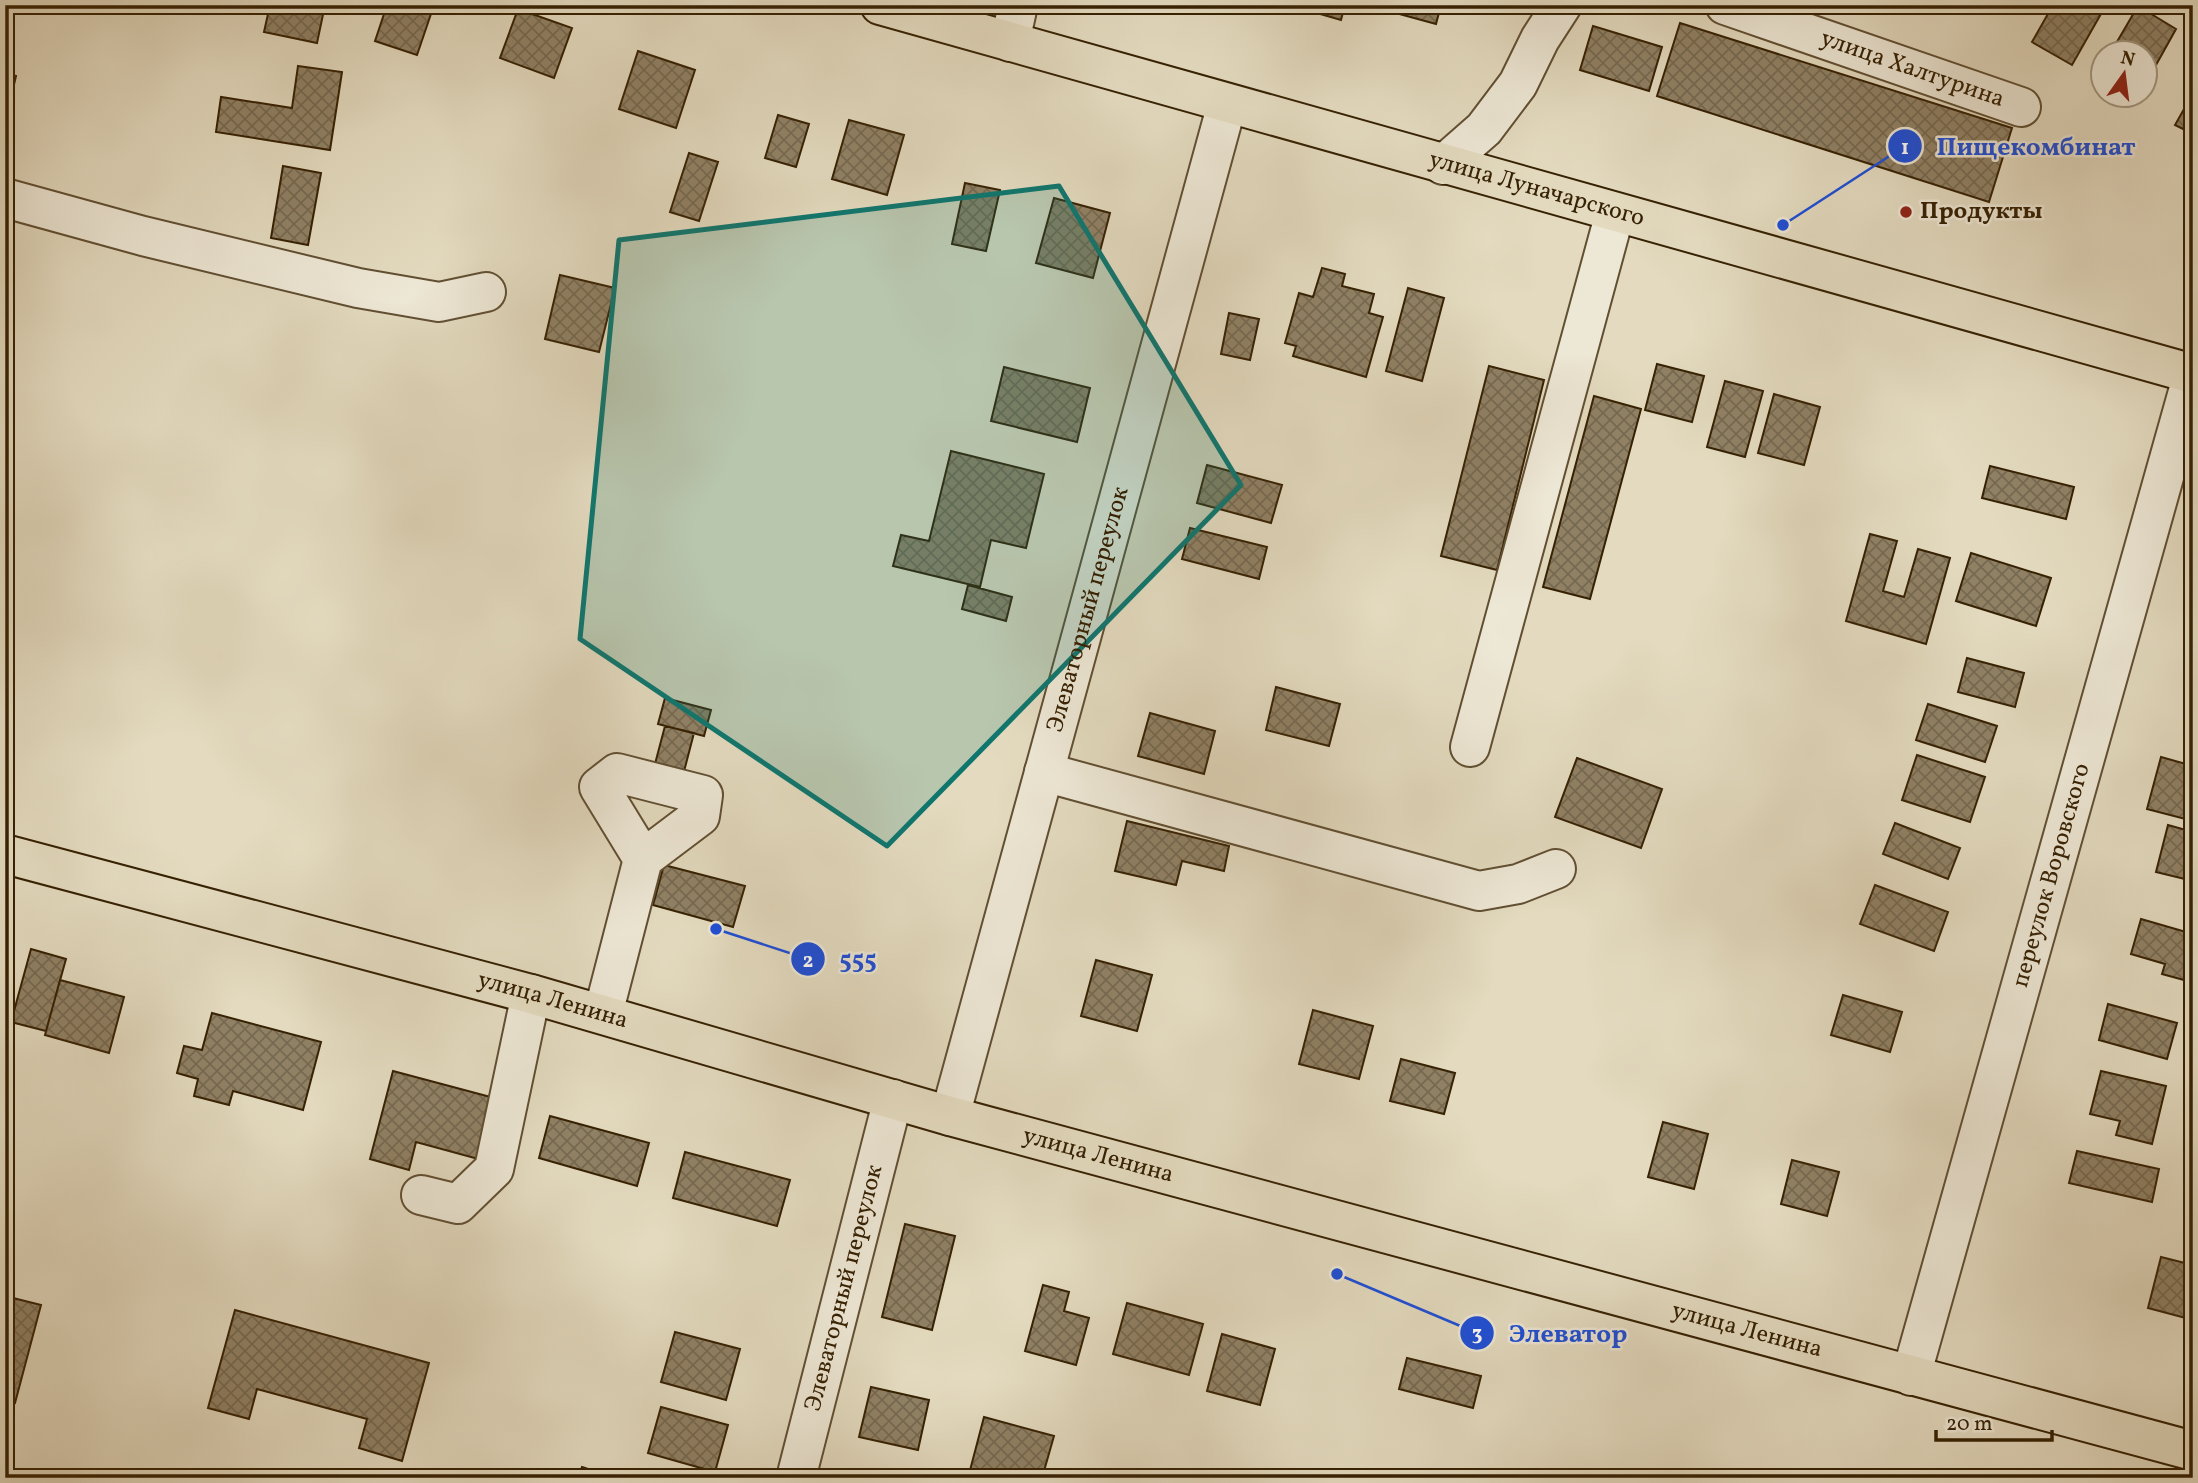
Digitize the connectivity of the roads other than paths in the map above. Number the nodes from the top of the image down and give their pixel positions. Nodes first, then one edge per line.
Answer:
1 (880, 5) edge
2 (1018, 5) edge
3 (1562, 5) edge
4 (1725, 5) edge
5 (1010, 42) junction
6 (1227, 104) junction
7 (2021, 107) dead end
8 (1443, 164) junction
9 (5, 198) edge
10 (1615, 213) junction
11 (486, 292) dead end
12 (2193, 374) edge
13 (1470, 747) dead end
14 (1044, 772) junction
15 (5, 854) edge
16 (643, 859) dead end
17 (1556, 869) dead end
18 (531, 994) junction
19 (603, 1014) junction
20 (893, 1099) junction
21 (950, 1116) junction
22 (421, 1195) dead end
23 (1912, 1376) junction
24 (2193, 1451) edge
25 (796, 1478) edge

1 - 5 main road, улица Луначарского
2 - 5 street
3 - 8 street
4 - 7 street, улица Халтурина
5 - 6 main road, улица Луначарского
6 - 8 main road, улица Луначарского
6 - 14 street, Элеваторный переулок
8 - 10 main road, улица Луначарского
9 - 11 street
10 - 12 main road, улица Луначарского
10 - 13 street
12 - 23 street, переулок Воровского
14 - 17 street
14 - 21 street, Элеваторный переулок
15 - 18 main road, улица Ленина
16 - 19 street
18 - 19 main road, улица Ленина
18 - 22 street
19 - 20 main road, улица Ленина
20 - 21 main road, улица Ленина
20 - 25 street, Элеваторный переулок
21 - 23 main road, улица Ленина
23 - 24 main road, улица Ленина

